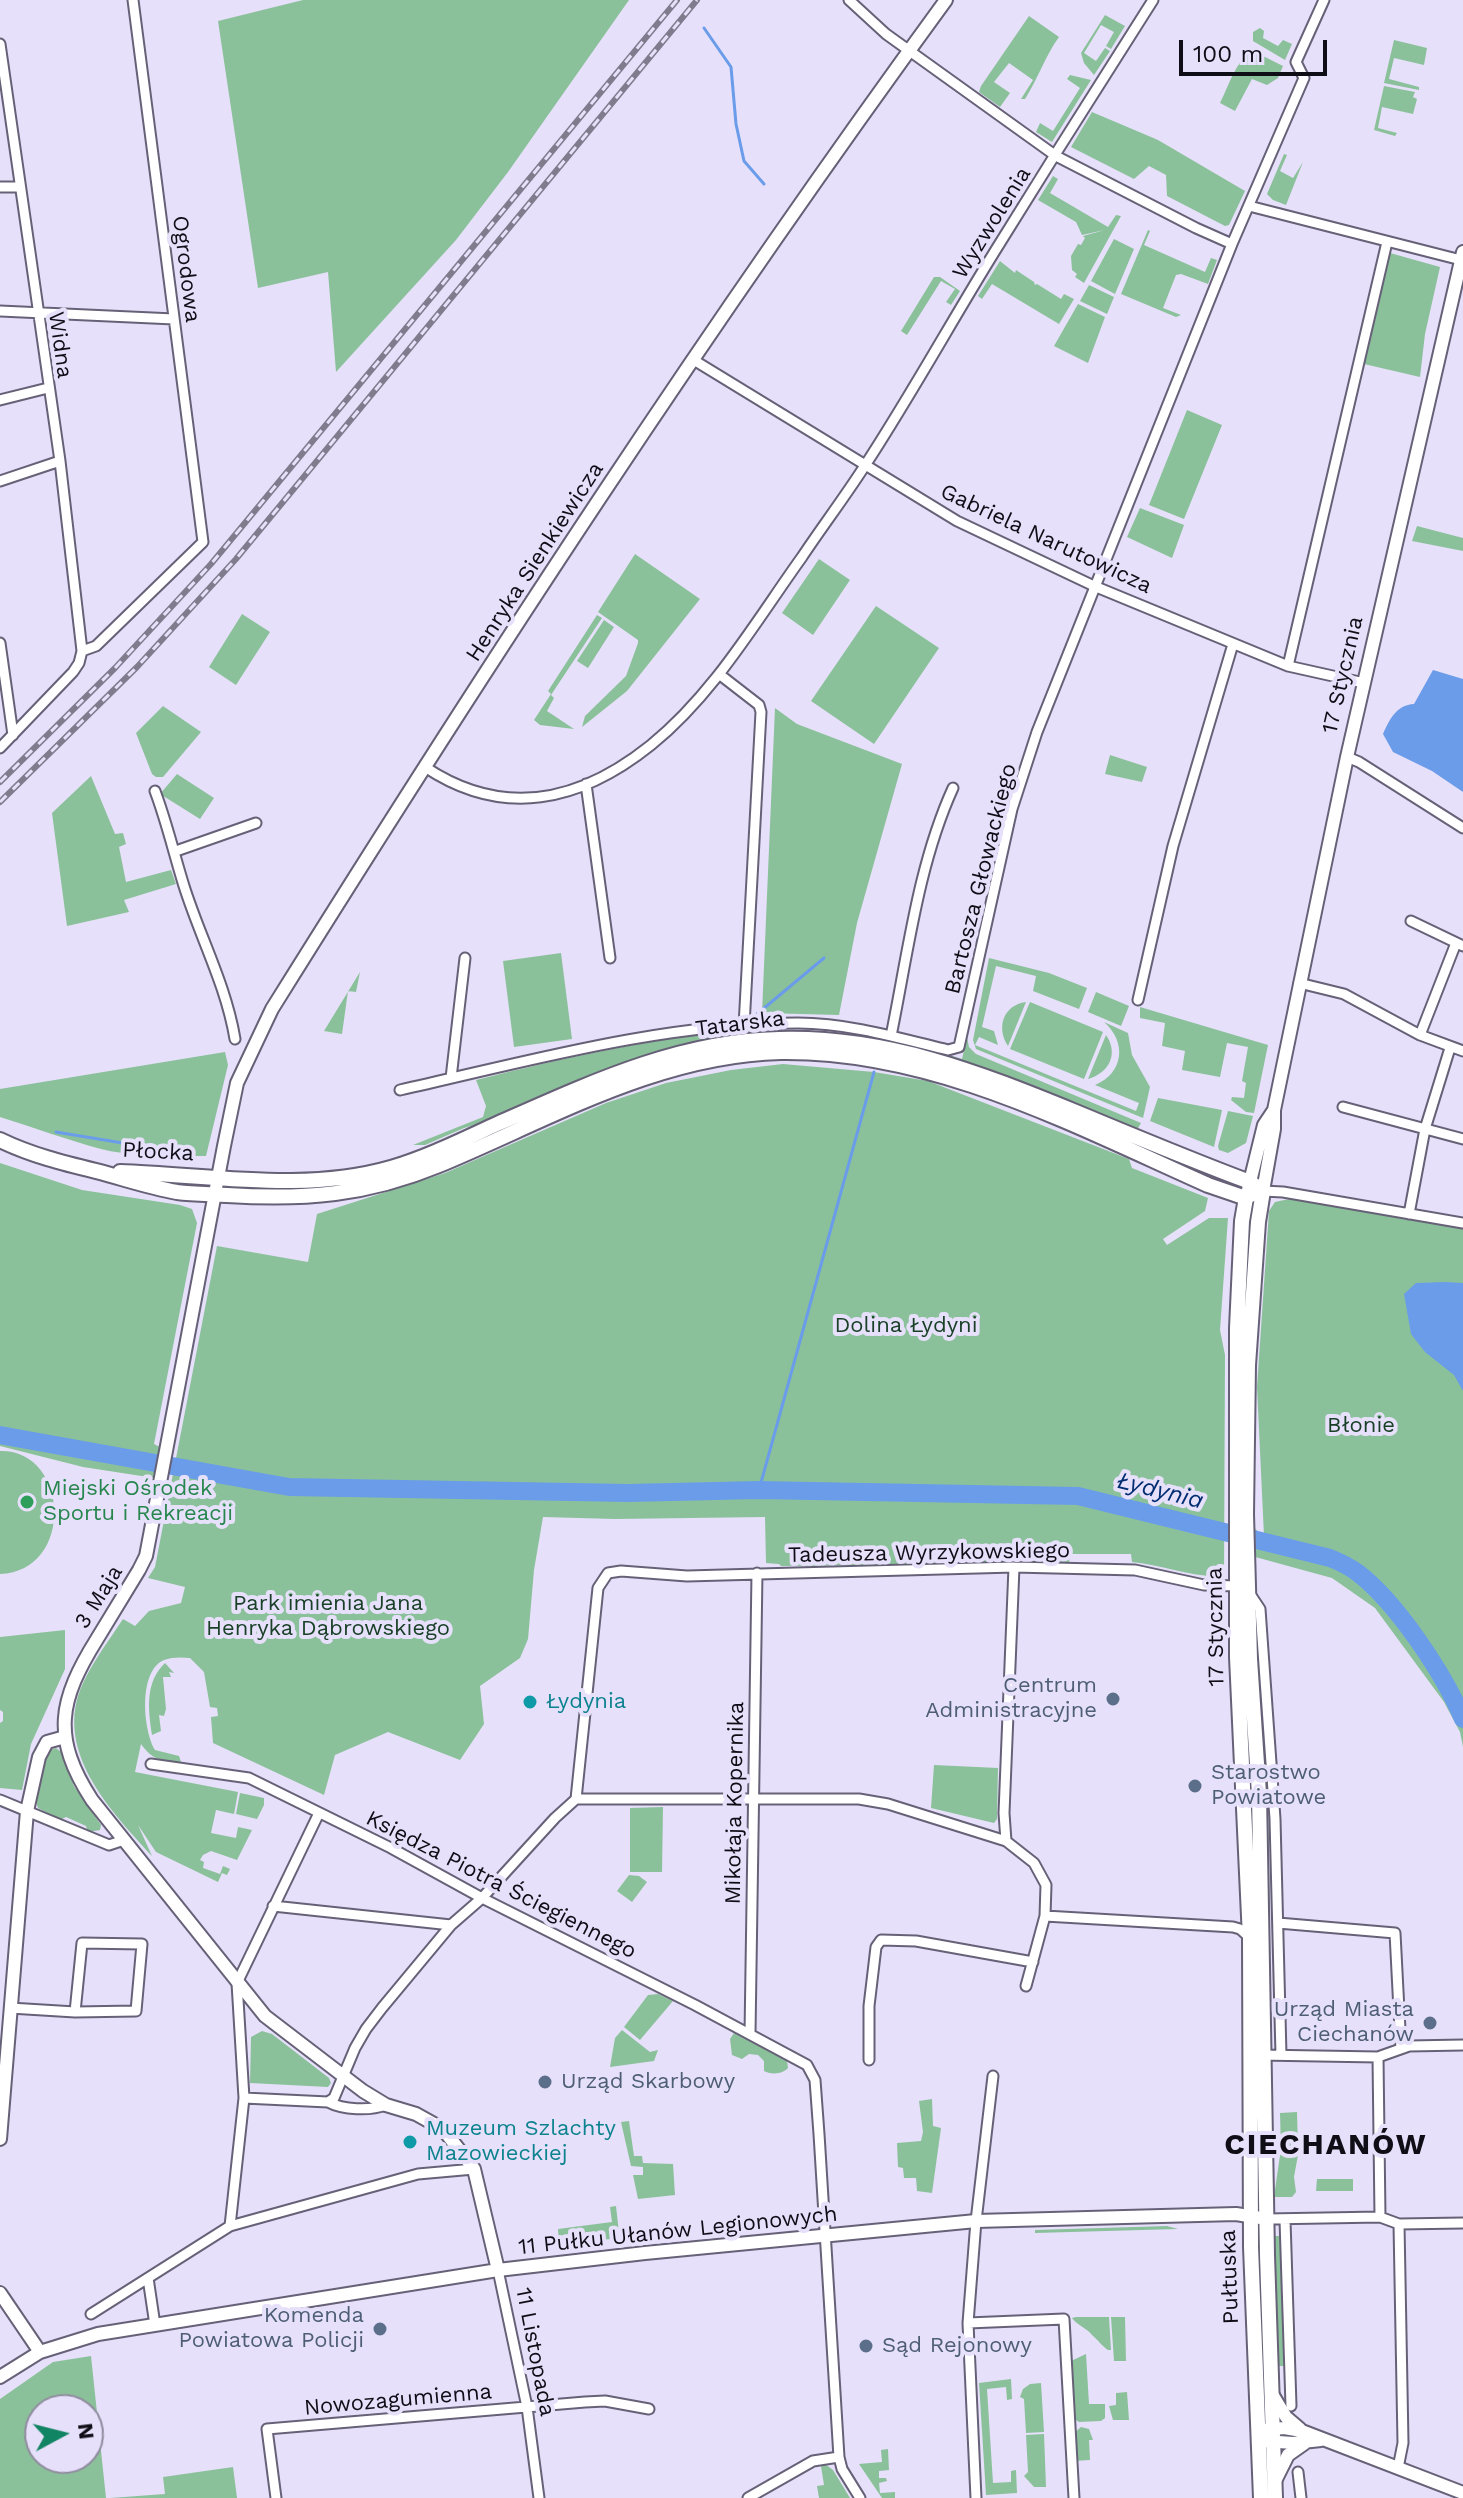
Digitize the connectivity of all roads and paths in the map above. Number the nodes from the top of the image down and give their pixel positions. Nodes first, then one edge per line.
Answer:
1 (133, 0) edge
2 (849, 0) edge
3 (946, 0) edge
4 (1153, 0) edge
5 (1324, 0) edge
6 (0, 44) edge
7 (908, 51) junction
8 (1056, 156) junction
9 (0, 187) edge
10 (19, 187) junction
11 (1249, 206) junction
12 (1387, 242) junction
13 (1232, 244) junction
14 (1462, 256) edge
15 (0, 311) edge
16 (37, 312) junction
17 (174, 319) junction
18 (692, 359) junction
19 (48, 388) junction
20 (0, 400) edge
21 (60, 461) junction
22 (865, 466) junction
23 (0, 481) edge
24 (1094, 586) junction
25 (0, 643) edge
26 (1233, 644) junction
27 (82, 651) junction
28 (1288, 666) junction
29 (719, 674) junction
30 (1364, 683) junction
31 (13, 735) junction
32 (0, 748) edge
33 (1347, 757) junction
34 (425, 767) junction
35 (586, 784) junction
36 (953, 788) dead end
37 (155, 791) dead end
38 (256, 823) dead end
39 (1463, 828) edge
40 (176, 851) junction
41 (1411, 921) dead end
42 (1460, 944) edge
43 (465, 958) dead end
44 (610, 958) dead end
45 (1299, 983) junction
46 (1138, 1000) dead end
47 (744, 1026) junction
48 (1420, 1035) junction
49 (891, 1036) junction
50 (235, 1039) dead end
51 (959, 1047) joint
52 (1450, 1048) junction
53 (1463, 1051) edge
54 (451, 1078) junction
55 (400, 1090) dead end
56 (1343, 1107) dead end
57 (1274, 1110) junction
58 (1425, 1129) junction
59 (1463, 1139) edge
60 (0, 1140) edge
61 (96, 1171) junction
62 (217, 1176) junction
63 (1250, 1182) junction
64 (1263, 1191) junction
65 (214, 1194) junction
66 (1246, 1198) junction
67 (1409, 1214) junction
68 (1463, 1223) edge
69 (1241, 1513) junction
70 (1014, 1567) junction
71 (757, 1573) junction
72 (1242, 1589) junction
73 (65, 1737) junction
74 (151, 1764) dead end
75 (754, 1798) junction
76 (576, 1799) junction
77 (0, 1800) edge
78 (27, 1811) junction
79 (319, 1813) junction
80 (124, 1840) junction
81 (1006, 1841) junction
82 (482, 1898) junction
83 (273, 1906) junction
84 (1045, 1916) junction
85 (1278, 1923) junction
86 (451, 1925) junction
87 (1250, 1938) junction
88 (1033, 1962) junction
89 (237, 1983) junction
90 (1026, 1986) dead end
91 (10, 2008) junction
92 (75, 2012) junction
93 (750, 2034) junction
94 (1463, 2045) edge
95 (1401, 2049) junction
96 (1257, 2055) junction
97 (1281, 2055) junction
98 (1378, 2057) junction
99 (869, 2060) dead end
100 (993, 2076) dead end
101 (343, 2078) junction
102 (244, 2098) junction
103 (328, 2102) junction
104 (386, 2105) junction
105 (0, 2139) edge
106 (474, 2169) junction
107 (1251, 2216) junction
108 (1380, 2217) junction
109 (1267, 2219) junction
110 (1285, 2220) junction
111 (976, 2221) junction
112 (1463, 2223) edge
113 (1399, 2224) junction
114 (230, 2226) junction
115 (825, 2236) junction
116 (498, 2270) junction
117 (148, 2278) junction
118 (0, 2293) edge
119 (91, 2314) dead end
120 (968, 2323) junction
121 (155, 2325) junction
122 (40, 2352) junction
123 (0, 2377) edge
124 (1271, 2392) junction
125 (1291, 2406) dead end
126 (527, 2407) junction
127 (649, 2409) dead end
128 (1257, 2436) junction
129 (1272, 2436) junction
130 (1305, 2436) junction
131 (839, 2457) junction
132 (1398, 2468) junction
133 (1298, 2472) dead end
134 (1274, 2491) edge
135 (1463, 2493) edge
136 (276, 2498) edge
137 (539, 2498) edge
138 (748, 2498) edge
139 (860, 2498) edge
140 (976, 2498) edge
141 (1074, 2498) edge
142 (1261, 2498) edge
143 (1301, 2498) edge

1 - 17 street, Ogrodowa
2 - 7 street
3 - 7 street, Henryka Sienkiewicza
4 - 8 street, Wyzwolenia
5 - 11 street, Bartosza Głowackiego
6 - 10 street, Widna
7 - 8 street
7 - 18 street, Henryka Sienkiewicza
8 - 13 street
8 - 22 street, Wyzwolenia
9 - 10 street
10 - 16 street, Widna
11 - 12 street
11 - 13 street, Bartosza Głowackiego
12 - 14 street
12 - 28 street
13 - 24 street, Bartosza Głowackiego
14 - 30 street, 17 Stycznia
15 - 16 street
16 - 17 street
16 - 19 street, Widna
17 - 27 street, Ogrodowa
18 - 22 street, Gabriela Narutowicza
18 - 34 street, Henryka Sienkiewicza
19 - 20 street
19 - 21 street, Widna
21 - 23 street
21 - 27 street, Widna
22 - 24 street, Gabriela Narutowicza
22 - 29 street, Wyzwolenia
24 - 26 street, Gabriela Narutowicza
24 - 51 street, Bartosza Głowackiego
25 - 31 street
26 - 28 street, Gabriela Narutowicza
26 - 46 street
27 - 31 street
28 - 30 street, Gabriela Narutowicza
29 - 35 street, Wyzwolenia
29 - 47 street
30 - 33 street, 17 Stycznia
31 - 32 street
33 - 39 street
33 - 45 street, 17 Stycznia
34 - 35 street, Wyzwolenia
34 - 62 street, Henryka Sienkiewicza
35 - 44 street
36 - 49 street
37 - 40 street
38 - 40 street
40 - 50 street
41 - 42 street
42 - 48 street
43 - 54 street
45 - 48 street
45 - 57 street, 17 Stycznia
47 - 49 street, Tatarska
47 - 54 street, Tatarska
48 - 52 street
49 - 51 street, Tatarska
52 - 53 street
52 - 58 street
54 - 55 street, Tatarska
56 - 58 street
57 - 63 street, 17 Stycznia
57 - 64 street, 17 Stycznia
58 - 59 street
58 - 67 street
60 - 61 main road, Płocka
61 - 62 main road, Płocka
61 - 65 main road, Płocka
62 - 63 main road, Tatarska
62 - 65 street, 3 Maja
63 - 64 main road, Tatarska
63 - 66 street, 17 Stycznia
64 - 66 street
64 - 67 street
64 - 69 main road, 17 Stycznia
65 - 66 main road, Tatarska
65 - 73 street, 3 Maja
66 - 69 main road, 17 Stycznia
67 - 68 street
69 - 72 main road, 17 Stycznia
70 - 71 street, Tadeusza Wyrzykowskiego
70 - 72 street, Tadeusza Wyrzykowskiego
70 - 81 street
71 - 75 street, Mikołaja Kopernika
71 - 76 street, Tadeusza Wyrzykowskiego
72 - 85 street, 17 Stycznia
72 - 87 main road, 17 Stycznia
72 - 96 main road, 17 Stycznia
73 - 78 street
73 - 80 street, 3 Maja
74 - 79 street, Księdza Piotra Ściegiennego
75 - 76 street
75 - 81 street
75 - 93 street, Mikołaja Kopernika
76 - 82 street
77 - 78 street
78 - 80 street
78 - 91 street
79 - 82 street, Księdza Piotra Ściegiennego
79 - 83 street
80 - 89 street, 3 Maja
81 - 84 street
82 - 86 street
82 - 93 street, Księdza Piotra Ściegiennego
83 - 86 street
83 - 89 street
84 - 87 street
84 - 88 street
85 - 95 street
85 - 97 street, 17 Stycznia
86 - 101 street
87 - 96 main road, 17 Stycznia
88 - 90 street
88 - 99 street
89 - 101 street, 3 Maja
89 - 102 street
91 - 92 street
91 - 105 street
92 - 92 street
93 - 115 street, Księdza Piotra Ściegiennego
94 - 95 street
95 - 98 street
96 - 97 street
96 - 107 main road, Pułtuska
96 - 109 main road, Pułtuska
97 - 98 street
98 - 108 street
100 - 111 street
101 - 103 street
101 - 104 street, 3 Maja
102 - 103 street
102 - 114 street
103 - 104 street
104 - 106 street, 3 Maja
106 - 114 street
106 - 116 street, 11 Listopada
107 - 109 street, 11 Pułku Ułanów Legionowych
107 - 111 street, 11 Pułku Ułanów Legionowych
107 - 128 main road, Pułtuska
108 - 110 street
108 - 113 street
109 - 110 street
109 - 124 main road, Pułtuska
110 - 125 street
111 - 115 street, 11 Pułku Ułanów Legionowych
111 - 120 street
112 - 113 street
113 - 132 street
114 - 117 street
115 - 116 street, 11 Pułku Ułanów Legionowych
115 - 131 street
116 - 121 street, 11 Pułku Ułanów Legionowych
116 - 126 street, 11 Listopada
117 - 119 street
117 - 121 street
118 - 122 street
120 - 140 street
120 - 141 street
121 - 122 street, 11 Pułku Ułanów Legionowych
122 - 123 street, 11 Pułku Ułanów Legionowych
124 - 129 main road, Pułtuska
124 - 130 street
126 - 127 street, Nowozagumienna
126 - 136 street, Nowozagumienna
126 - 137 street, 11 Listopada
128 - 129 street
128 - 142 main road, Pułtuska
129 - 130 street
129 - 134 main road, Pułtuska
130 - 132 street
130 - 134 street
131 - 138 street
131 - 139 street
132 - 135 street
133 - 143 street

